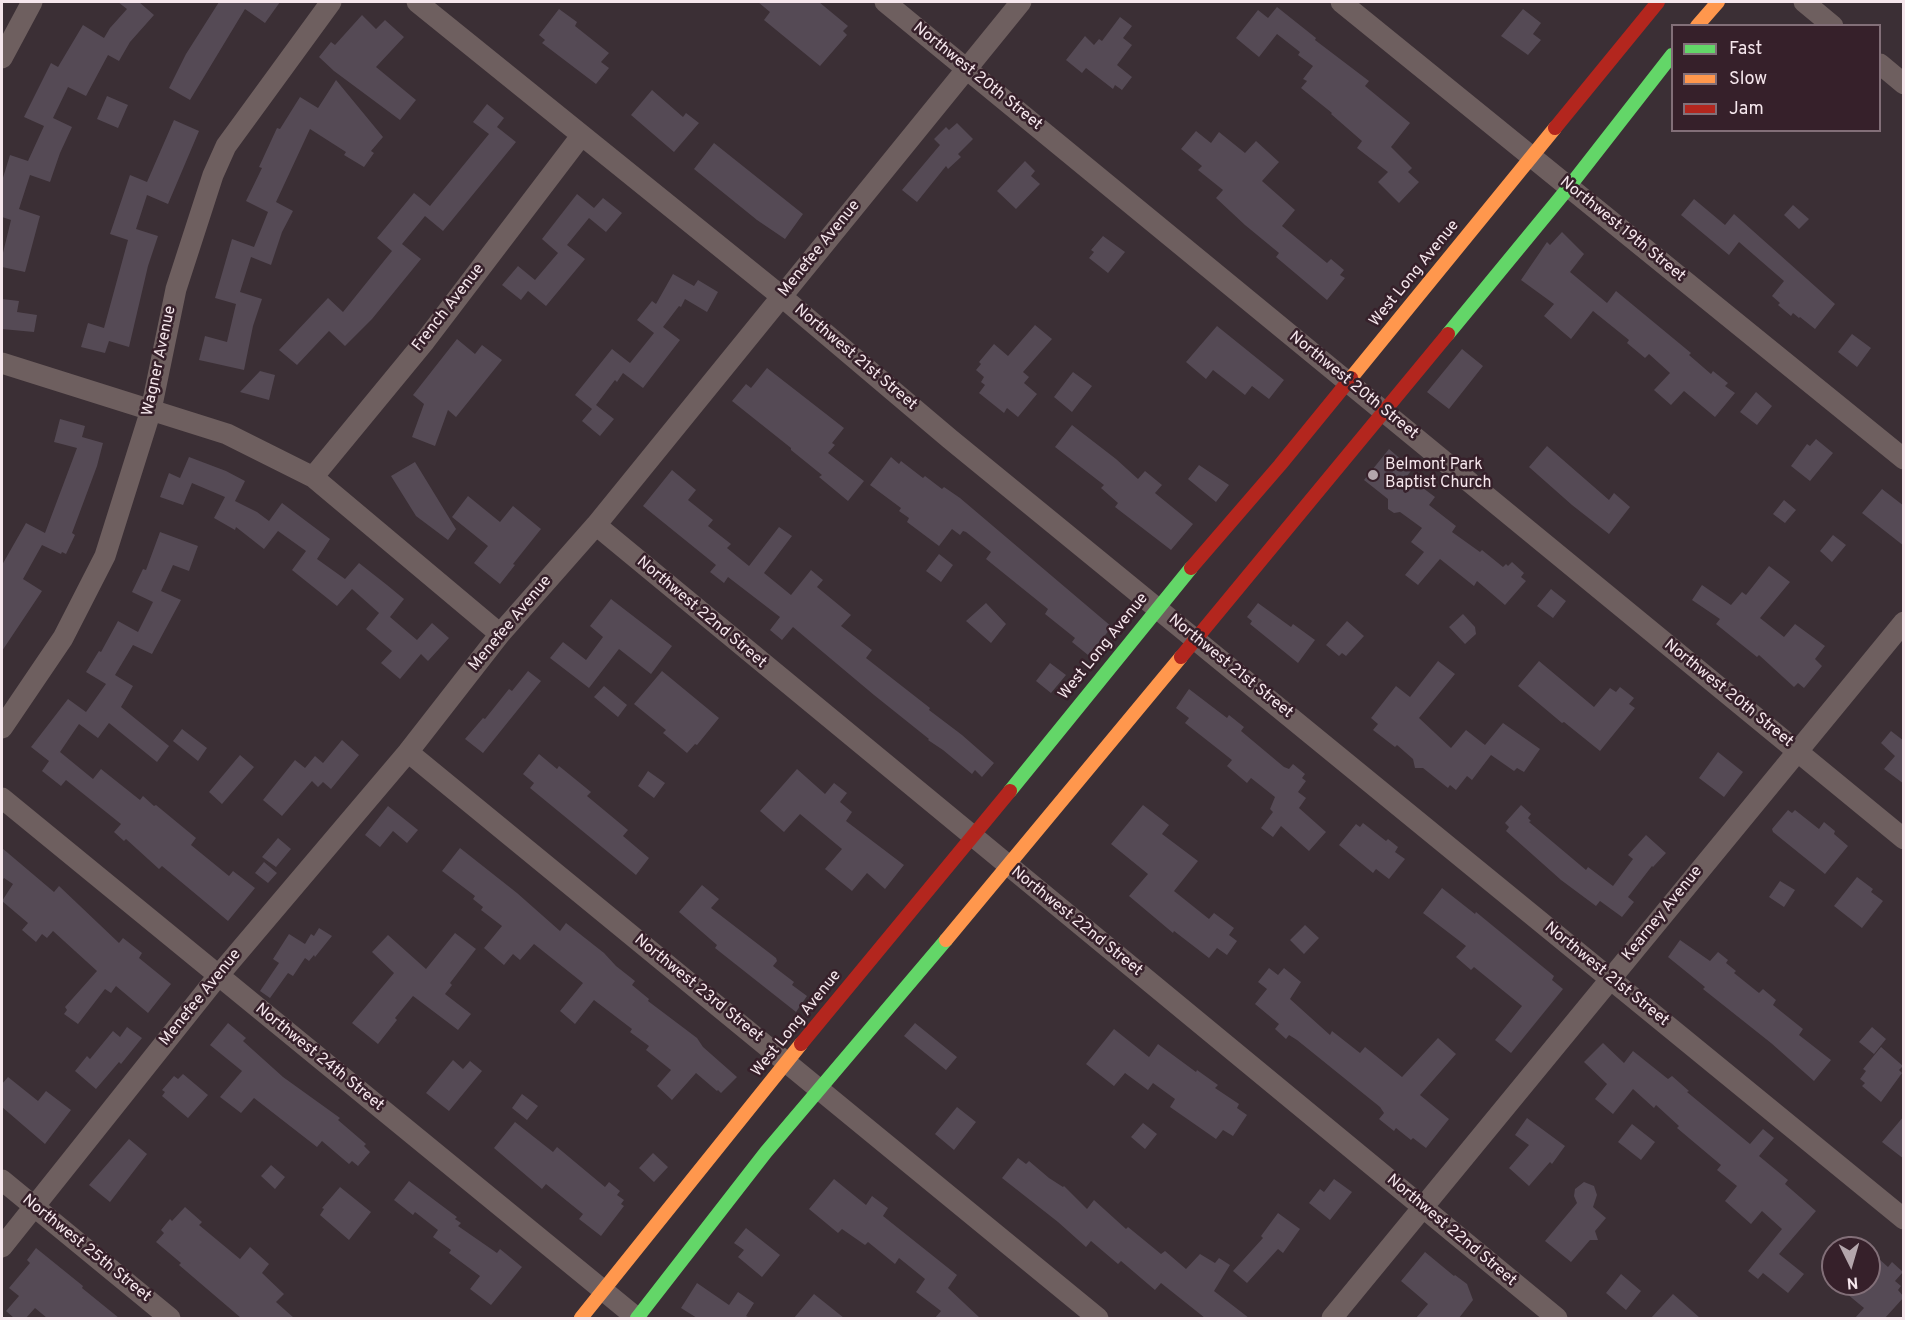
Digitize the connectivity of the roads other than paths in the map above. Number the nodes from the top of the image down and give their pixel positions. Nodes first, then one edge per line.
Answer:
1 (32, 2) edge
2 (331, 2) edge
3 (417, 2) edge
4 (885, 2) edge
5 (1021, 2) edge
6 (1341, 2) edge
7 (1658, 2) edge
8 (1718, 2) edge
9 (1804, 2) edge
10 (1699, 24) edge
11 (1831, 24) edge
12 (2, 56) edge
13 (1671, 56) edge
14 (1881, 65) edge
15 (967, 69) junction
16 (1904, 84) edge
17 (581, 136) junction
18 (1532, 157) junction
19 (1569, 187) junction
20 (781, 296) junction
21 (2, 363) edge
22 (1348, 382) junction
23 (151, 410) junction
24 (1384, 412) junction
25 (1904, 459) edge
26 (313, 477) junction
27 (596, 525) junction
28 (1157, 608) junction
29 (1904, 622) edge
30 (500, 634) junction
31 (1195, 639) junction
32 (2, 728) edge
33 (1797, 751) junction
34 (408, 752) junction
35 (2, 798) edge
36 (973, 837) junction
37 (1904, 839) edge
38 (1009, 866) junction
39 (218, 976) junction
40 (1610, 979) junction
41 (786, 1062) junction
42 (820, 1090) junction
43 (2, 1180) edge
44 (35, 1207) junction
45 (1423, 1208) junction
46 (1904, 1219) edge
47 (2, 1247) edge
48 (603, 1291) junction
49 (170, 1318) edge
50 (581, 1318) edge
51 (637, 1318) edge
52 (1098, 1318) edge
53 (1332, 1318) edge
54 (1557, 1318) edge

1 - 12 street
2 - 23 street, Wagner Avenue
3 - 17 street, Northwest 21st Street
4 - 15 street, Northwest 20th Street
5 - 15 street, Menefee Avenue
6 - 18 street, Northwest 19th Street
7 - 18 main road, West Long Avenue
8 - 10 main road
9 - 11 street
13 - 19 main road
14 - 16 street
15 - 20 street, Menefee Avenue
15 - 22 street, Northwest 20th Street
17 - 20 street, Northwest 21st Street
17 - 26 street, French Avenue
18 - 19 street, Northwest 19th Street
18 - 22 main road, West Long Avenue
19 - 24 main road
19 - 25 street, Northwest 19th Street
20 - 27 street, Menefee Avenue
20 - 28 street, Northwest 21st Street
21 - 23 street
22 - 24 street, Northwest 20th Street
22 - 28 main road, West Long Avenue
23 - 26 street
23 - 32 street, Wagner Avenue
24 - 31 main road
24 - 33 street, Northwest 20th Street
26 - 30 street
27 - 30 street, Menefee Avenue
27 - 36 street, Northwest 22nd Street
28 - 31 street, Northwest 21st Street
28 - 36 main road, West Long Avenue
29 - 33 street, Kearney Avenue
30 - 34 street, Menefee Avenue
31 - 38 main road
31 - 40 street, Northwest 21st Street
33 - 37 street, Northwest 20th Street
33 - 40 street, Kearney Avenue
34 - 39 street, Menefee Avenue
34 - 41 street, Northwest 23rd Street
35 - 39 street, Northwest 24th Street
36 - 38 street, Northwest 22nd Street
36 - 41 main road, West Long Avenue
38 - 42 main road
38 - 45 street, Northwest 22nd Street
39 - 44 street, Menefee Avenue
39 - 48 street, Northwest 24th Street
40 - 45 street, Kearney Avenue
40 - 46 street, Northwest 21st Street
41 - 42 street, Northwest 23rd Street
41 - 48 main road, West Long Avenue
42 - 51 main road
42 - 52 street, Northwest 23rd Street
43 - 44 street, Northwest 25th Street
44 - 47 street, Menefee Avenue
44 - 49 street, Northwest 25th Street
45 - 53 street, Kearney Avenue
45 - 54 street, Northwest 22nd Street
48 - 50 main road, West Long Avenue
48 - 51 street, Northwest 24th Street

